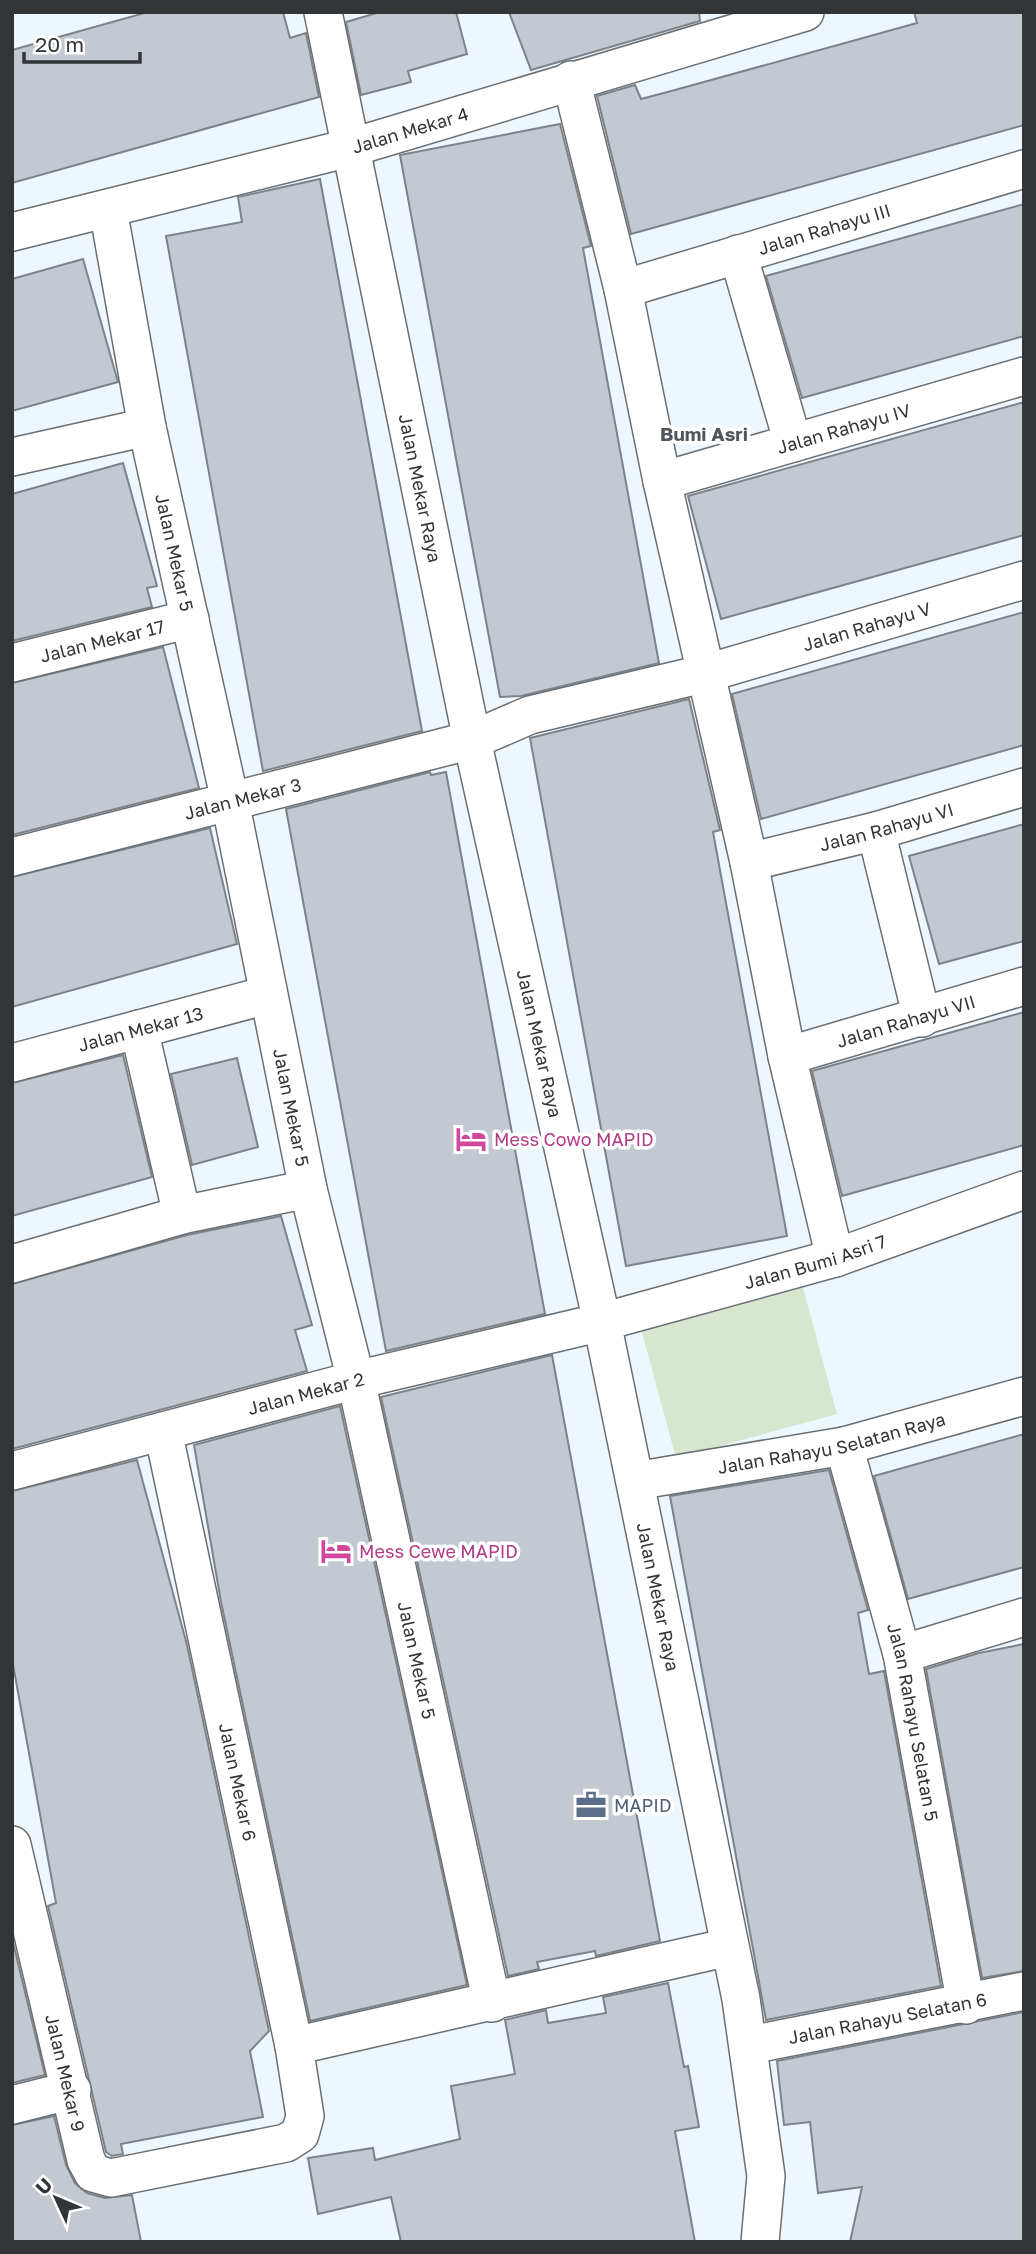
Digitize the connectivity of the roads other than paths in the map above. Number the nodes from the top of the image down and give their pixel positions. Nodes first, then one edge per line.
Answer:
1 (323, 12) edge
2 (805, 12) edge
3 (717, 25) edge
4 (571, 80) junction
5 (353, 147) junction
6 (1024, 169) edge
7 (108, 209) junction
8 (12, 232) edge
9 (738, 254) junction
10 (623, 289) junction
11 (1024, 376) edge
12 (147, 426) junction
13 (793, 443) junction
14 (12, 457) edge
15 (662, 481) junction
16 (1024, 580) edge
17 (190, 619) junction
18 (12, 663) edge
19 (707, 673) junction
20 (472, 740) junction
21 (1024, 787) edge
22 (230, 801) junction
23 (876, 831) junction
24 (12, 858) edge
25 (749, 862) junction
26 (1024, 986) edge
27 (267, 995) junction
28 (922, 1018) junction
29 (139, 1029) junction
30 (787, 1056) junction
31 (12, 1063) edge
32 (308, 1189) junction
33 (1024, 1190) edge
34 (182, 1215) junction
35 (835, 1258) junction
36 (12, 1264) edge
37 (602, 1322) junction
38 (356, 1380) junction
39 (1024, 1396) edge
40 (163, 1431) junction
41 (844, 1446) junction
42 (12, 1471) edge
43 (635, 1481) junction
44 (1024, 1617) edge
45 (902, 1654) junction
46 (12, 1845) edge
47 (16, 1885) edge
48 (729, 1947) junction
49 (1024, 1991) edge
50 (492, 2003) junction
51 (966, 2005) junction
52 (750, 2045) junction
53 (294, 2046) junction
54 (72, 2090) junction
55 (12, 2105) edge
56 (300, 2134) joint
57 (760, 2242) edge

1 - 5 street, Jalan Mekar Raya
2 - 3 street, Jalan Mekar 4
3 - 4 street, Jalan Mekar 4
4 - 5 street, Jalan Mekar 4
4 - 10 street
5 - 7 street, Jalan Mekar 4
5 - 20 street, Jalan Mekar Raya
6 - 9 street, Jalan Rahayu III
7 - 8 street, Jalan Mekar 4
7 - 12 street, Jalan Mekar 5
9 - 10 street, Jalan Rahayu III
9 - 13 street
10 - 15 street
11 - 13 street, Jalan Rahayu IV
12 - 14 street
12 - 17 street, Jalan Mekar 5
13 - 15 street, Jalan Rahayu IV
15 - 19 street
16 - 19 street, Jalan Rahayu V
17 - 18 street, Jalan Mekar 17
17 - 22 street, Jalan Mekar 5
19 - 20 street, Jalan Rahayu V
19 - 25 street
20 - 22 street, Jalan Mekar 3
20 - 37 street, Jalan Mekar Raya
21 - 23 street, Jalan Rahayu VI
22 - 24 street, Jalan Mekar 3
22 - 27 street, Jalan Mekar 5
23 - 25 street, Jalan Rahayu VI
23 - 28 street
25 - 30 street
26 - 28 street, Jalan Rahayu VII
27 - 29 street, Jalan Mekar 13
27 - 32 street, Jalan Mekar 5
28 - 30 street, Jalan Rahayu VII
29 - 31 street, Jalan Mekar 13
29 - 34 street
30 - 35 street
32 - 34 street
32 - 38 street, Jalan Mekar 5
33 - 35 street, Jalan Bumi Asri 7
34 - 36 street
35 - 37 street, Jalan Bumi Asri 7
37 - 38 street, Jalan Mekar 2
37 - 43 street, Jalan Mekar Raya
38 - 40 street, Jalan Mekar 2
38 - 50 street, Jalan Mekar 5
39 - 41 street, Jalan Rahayu Selatan Raya
40 - 42 street, Jalan Mekar 2
40 - 53 street, Jalan Mekar 6
41 - 43 street, Jalan Rahayu Selatan Raya
41 - 45 street, Jalan Rahayu Selatan 5
43 - 48 street, Jalan Mekar Raya
44 - 45 street
45 - 51 street, Jalan Rahayu Selatan 5
46 - 47 street, Jalan Mekar 9
47 - 54 street, Jalan Mekar 9
48 - 50 street
48 - 52 street, Jalan Mekar Raya
49 - 51 street, Jalan Rahayu Selatan 6
50 - 53 street
51 - 52 street, Jalan Rahayu Selatan 6
52 - 57 street, Jalan Mekar Raya
53 - 56 street, Jalan Mekar 6
54 - 55 street
54 - 56 street, Jalan Mekar 9

